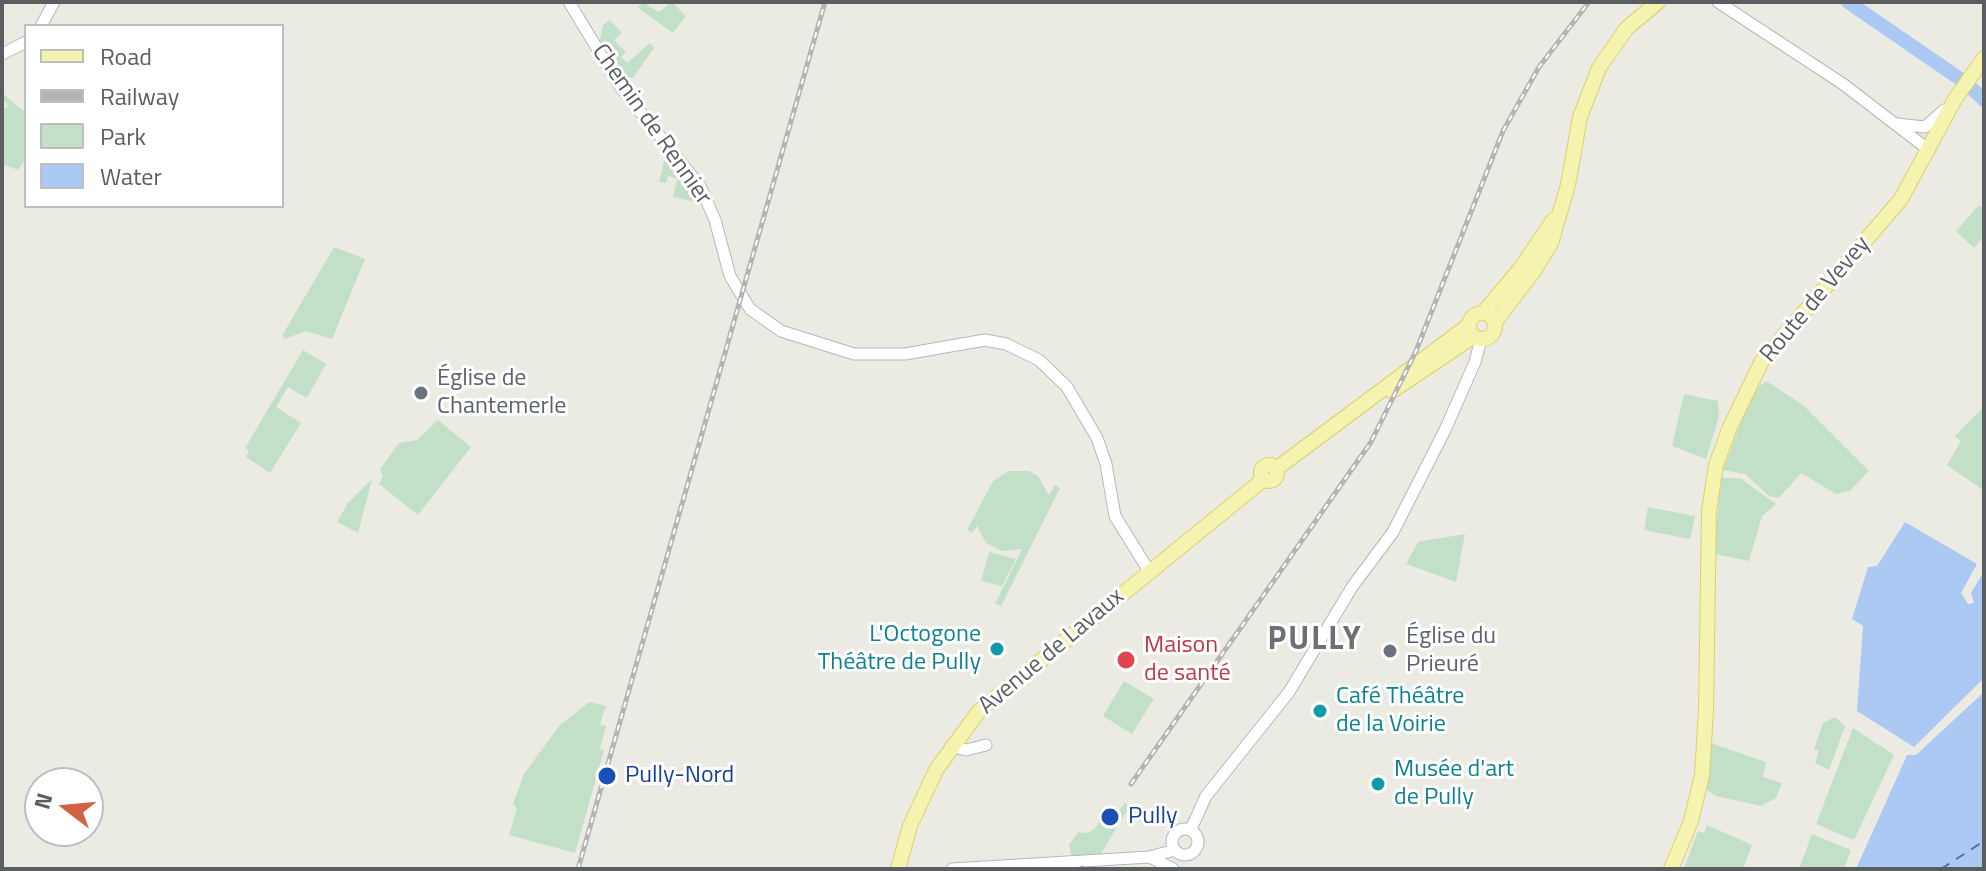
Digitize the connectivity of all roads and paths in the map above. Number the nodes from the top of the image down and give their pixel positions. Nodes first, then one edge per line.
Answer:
1 (54, 2) edge
2 (569, 2) edge
3 (1658, 2) edge
4 (1718, 2) edge
5 (42, 24) edge
6 (24, 43) edge
7 (2, 54) edge
8 (1984, 58) edge
9 (1962, 89) junction
10 (1896, 124) junction
11 (1929, 150) junction
12 (1489, 317) junction
13 (1475, 333) junction
14 (1149, 571) junction
15 (963, 730) junction
16 (986, 745) dead end
17 (951, 746) junction
18 (974, 749) junction
19 (1191, 829) junction
20 (1180, 852) junction
21 (1149, 857) junction
22 (898, 869) edge
23 (952, 869) edge
24 (1173, 869) edge
25 (1182, 869) edge
26 (1671, 869) edge

1 - 5 street
2 - 14 street, Chemin de Rennier
3 - 12 main road
4 - 10 street
6 - 7 street
8 - 9 main road, Route de Vevey
9 - 10 street
9 - 11 main road, Route de Vevey
10 - 11 street
11 - 26 main road, Route de Vevey
12 - 13 main road
12 - 13 main road
13 - 14 main road, Avenue de Lavaux
13 - 19 street
14 - 15 main road, Avenue de Lavaux
15 - 17 main road, Avenue de Lavaux
15 - 18 street
16 - 18 street
17 - 18 street
17 - 22 main road, Avenue de Lavaux
19 - 20 street
19 - 20 street
20 - 21 street
20 - 25 street
21 - 23 street
21 - 24 street

